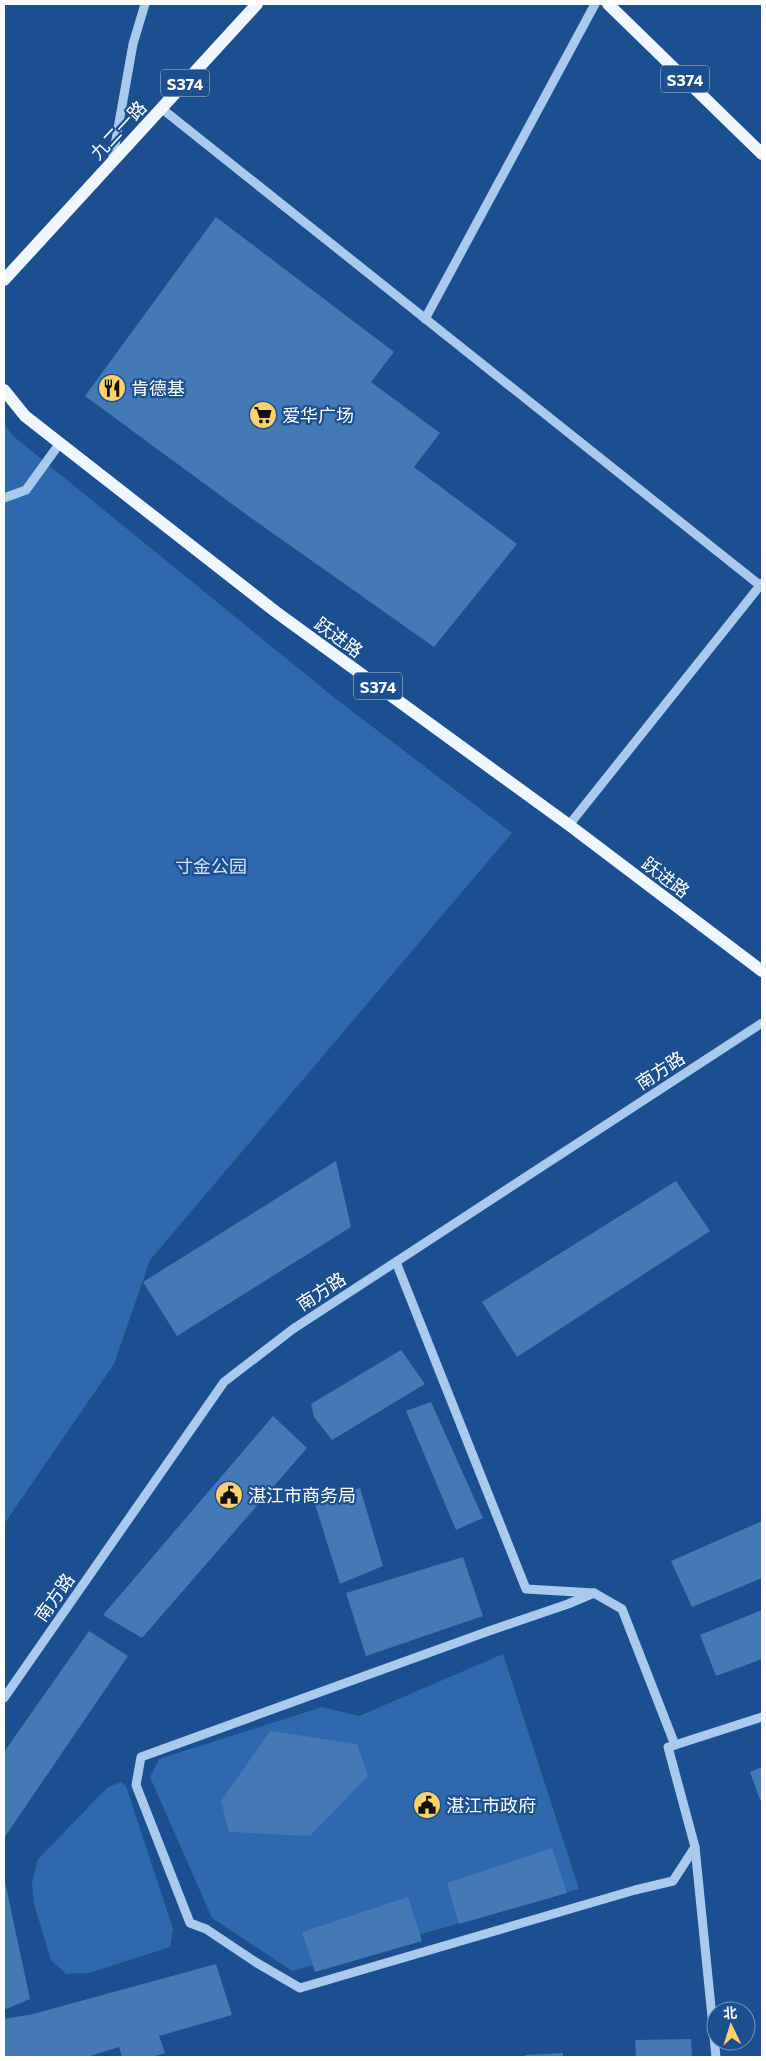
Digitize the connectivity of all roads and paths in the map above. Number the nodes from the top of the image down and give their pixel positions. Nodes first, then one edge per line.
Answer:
1 (145, 4) edge
2 (258, 4) edge
3 (595, 4) edge
4 (608, 4) edge
5 (161, 108) junction
6 (762, 154) edge
7 (112, 162) junction
8 (4, 280) edge
9 (425, 318) junction
10 (4, 390) edge
11 (60, 443) junction
12 (4, 498) edge
13 (762, 585) edge
14 (569, 826) junction
15 (762, 971) edge
16 (762, 1022) edge
17 (396, 1262) junction
18 (594, 1593) junction
19 (4, 1698) edge
20 (762, 1717) edge
21 (675, 1745) junction
22 (695, 1847) junction
23 (716, 2057) edge

1 - 7 street
2 - 5 main road, 九二一路 / S374
3 - 9 street
4 - 6 main road, S374
5 - 7 main road, 九二一路 / S374
5 - 9 street
7 - 8 main road, 九二一路 / S374
9 - 13 street
10 - 11 main road, 跃进路 / S374
11 - 12 street
11 - 14 main road, 跃进路 / S374
13 - 14 street
14 - 15 main road, 跃进路 / S374
16 - 17 street, 南方路
17 - 18 street
17 - 19 street, 南方路
18 - 21 street
18 - 22 street
20 - 21 street
21 - 22 street
22 - 23 street

